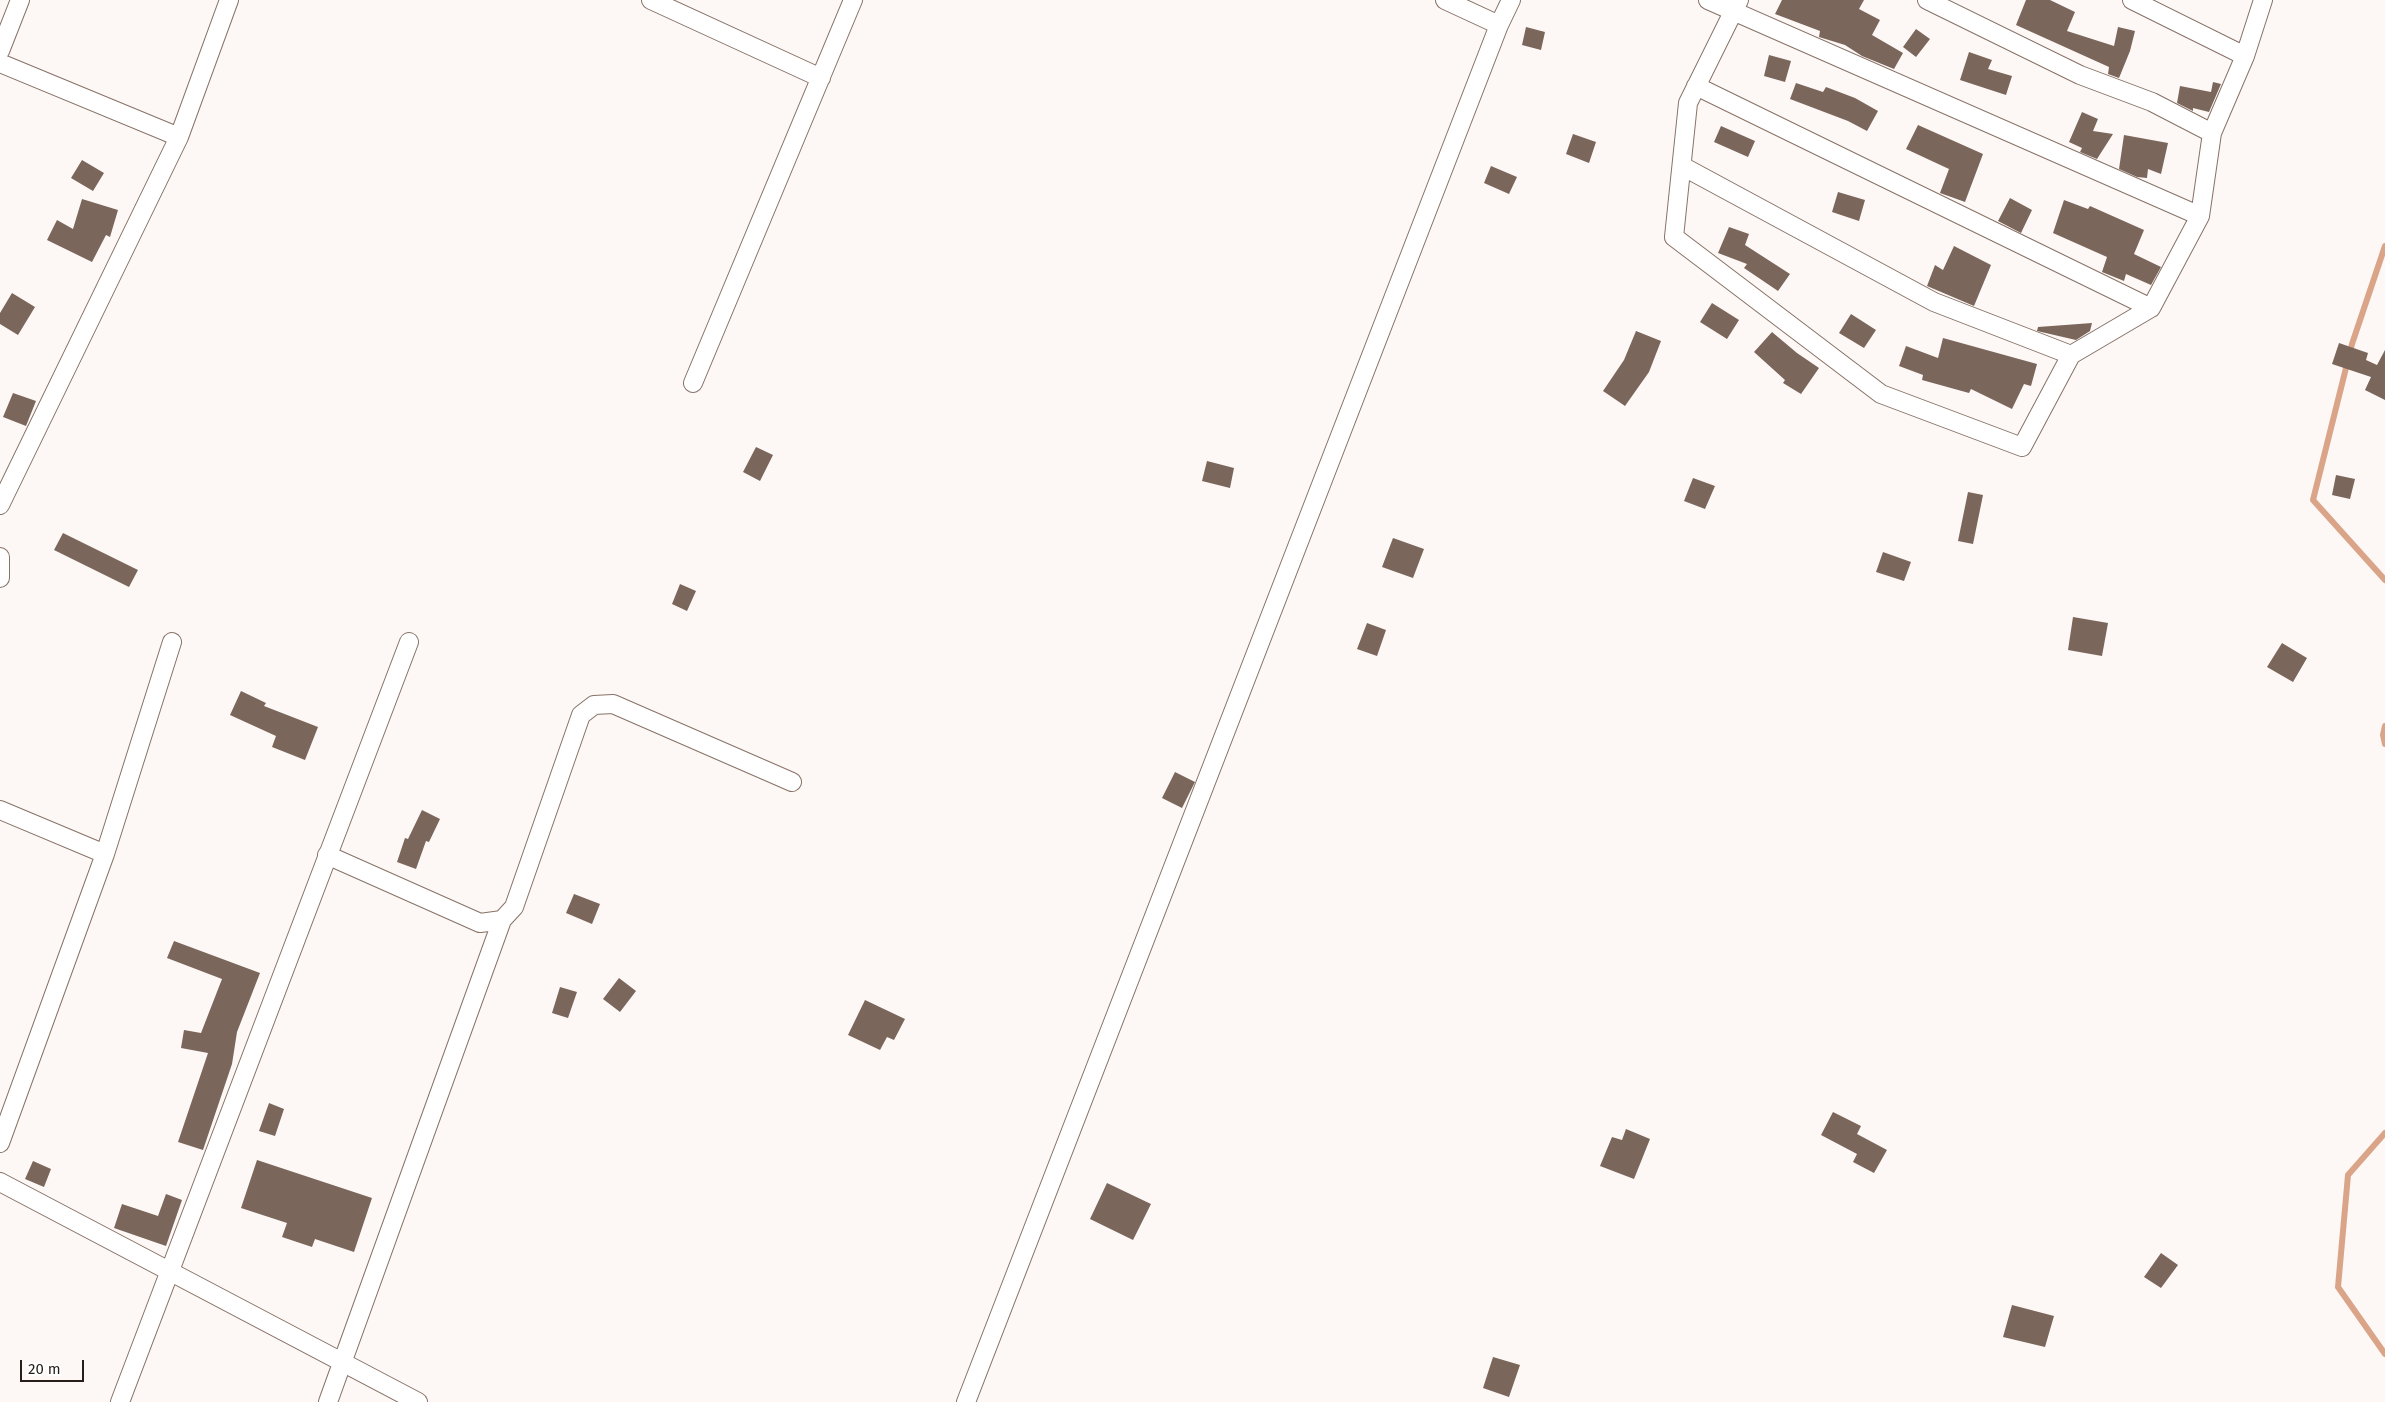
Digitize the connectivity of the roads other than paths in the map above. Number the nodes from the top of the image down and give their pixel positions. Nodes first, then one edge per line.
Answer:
1 (20, 0) edge
2 (229, 0) edge
3 (651, 0) edge
4 (853, 0) edge
5 (1445, 0) edge
6 (1511, 0) edge
7 (1708, 0) edge
8 (1927, 0) edge
9 (2132, 0) edge
10 (2263, 0) edge
11 (1736, 6) edge
12 (1499, 25) junction
13 (0, 52) edge
14 (2245, 56) junction
15 (0, 62) edge
16 (820, 78) junction
17 (1696, 86) junction
18 (2212, 133) junction
19 (179, 137) junction
20 (1682, 166) junction
21 (2200, 216) junction
22 (2151, 308) junction
23 (2071, 355) junction
24 (693, 383) dead end
25 (0, 505) edge
26 (0, 556) edge
27 (0, 578) edge
28 (172, 642) dead end
29 (409, 642) dead end
30 (792, 782) dead end
31 (0, 810) edge
32 (105, 854) junction
33 (327, 856) junction
34 (502, 920) junction
35 (0, 1143) edge
36 (0, 1182) edge
37 (169, 1271) junction
38 (342, 1362) junction
39 (120, 1402) edge
40 (328, 1402) edge
41 (418, 1402) edge
42 (966, 1402) edge

1 - 13 street
2 - 19 street
3 - 16 street
4 - 16 street
5 - 12 street
6 - 12 street
7 - 11 street
8 - 18 street
9 - 14 street
10 - 14 street
11 - 17 street
11 - 21 street
12 - 42 street
14 - 18 street
15 - 19 street
16 - 24 street
17 - 20 street
17 - 22 street
18 - 21 street
19 - 25 street
20 - 23 street
20 - 23 street
21 - 22 street
22 - 23 street
26 - 27 street
28 - 32 street
29 - 33 street
30 - 34 street
31 - 32 street
32 - 35 street
33 - 34 street
33 - 37 street
34 - 38 street
36 - 37 street
37 - 38 street
37 - 39 street
38 - 40 street
38 - 41 street

